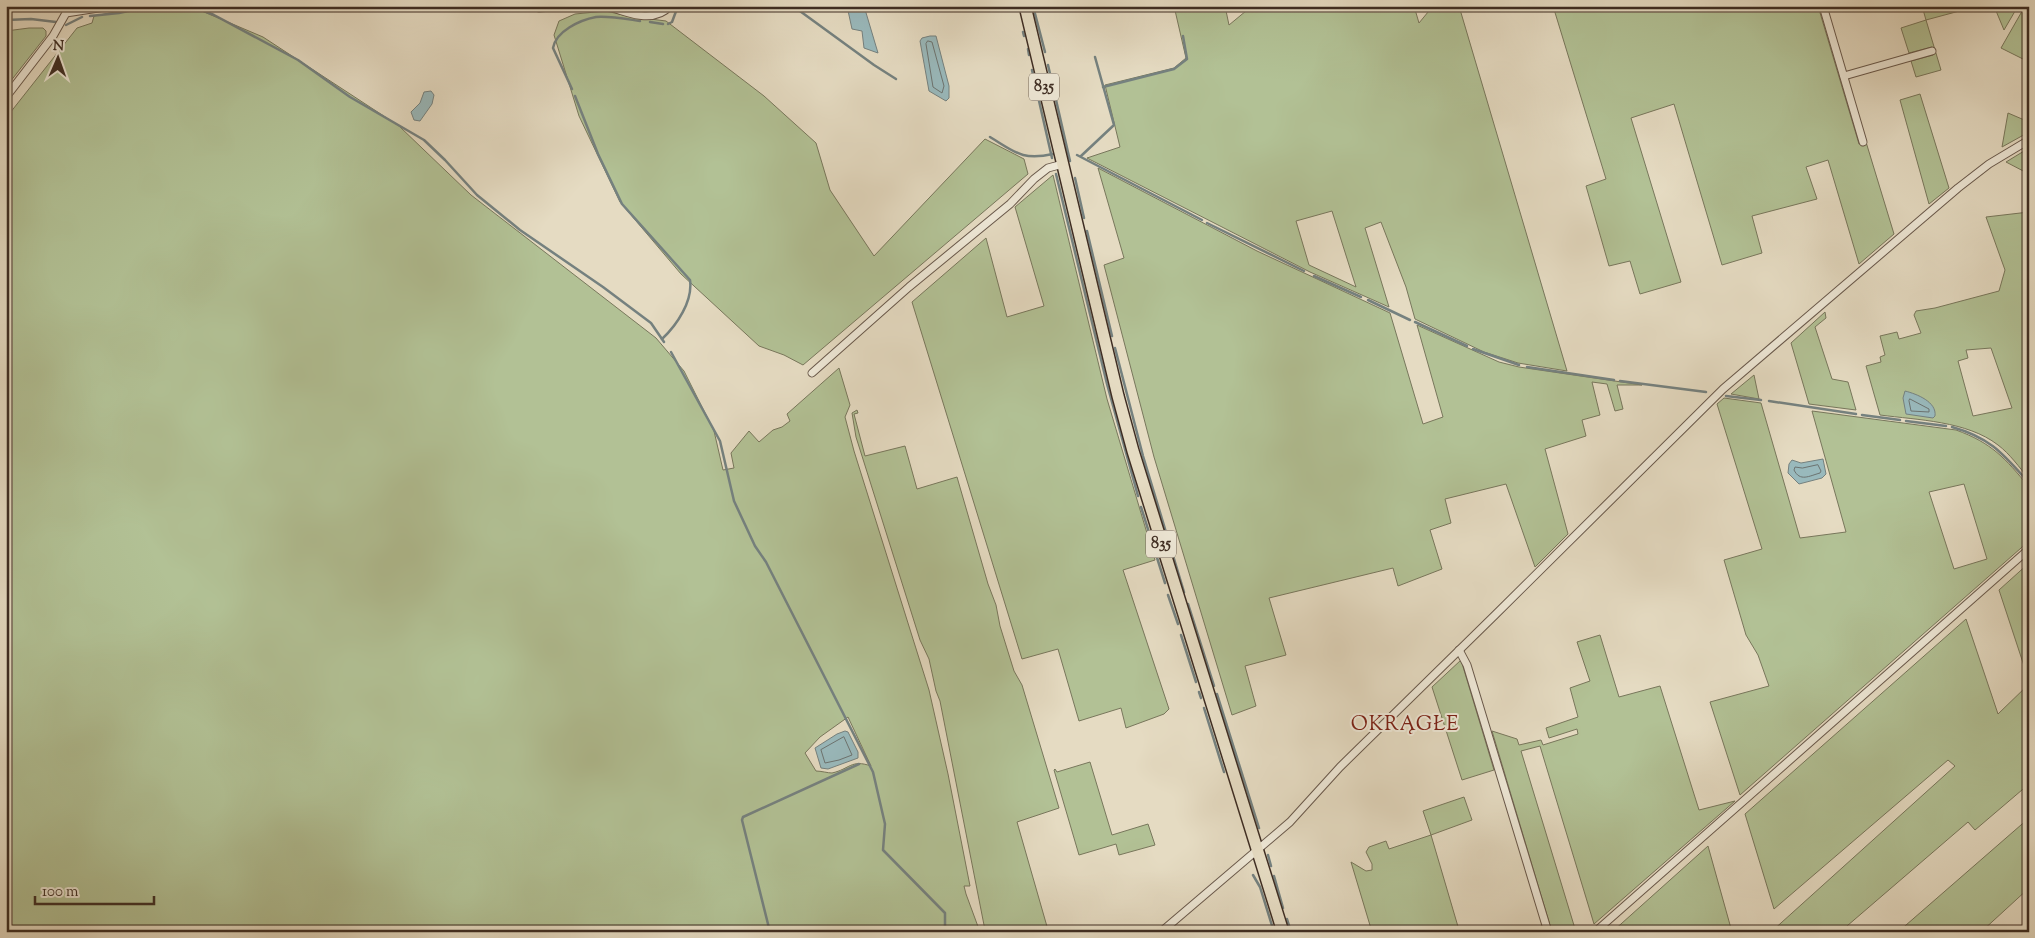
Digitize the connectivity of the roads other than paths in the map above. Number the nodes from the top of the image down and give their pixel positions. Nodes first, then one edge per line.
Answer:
1 (110, 6) edge
2 (532, 6) edge
3 (562, 6) edge
4 (608, 6) edge
5 (670, 6) edge
6 (1025, 6) edge
7 (1823, 6) edge
8 (1932, 51) dead end
9 (1844, 76) junction
10 (6, 97) edge
11 (2029, 140) edge
12 (1863, 142) dead end
13 (1063, 164) junction
14 (812, 373) dead end
15 (2029, 549) edge
16 (1459, 650) junction
17 (1257, 850) junction
18 (1161, 932) edge
19 (1283, 932) edge
20 (1548, 932) edge
21 (1594, 932) edge

1 - 10 street
2 - 3 street
4 - 5 street
6 - 13 main road, 835
7 - 9 street
8 - 9 street
9 - 12 street
11 - 16 street
13 - 14 street
13 - 17 main road, 835
15 - 21 street
16 - 17 street
16 - 20 street
17 - 18 street
17 - 19 main road, 835

